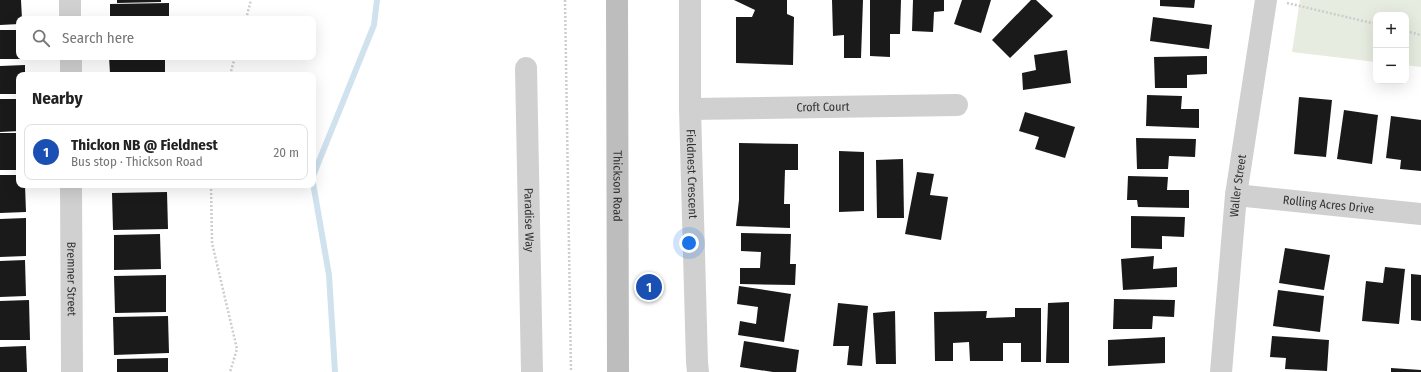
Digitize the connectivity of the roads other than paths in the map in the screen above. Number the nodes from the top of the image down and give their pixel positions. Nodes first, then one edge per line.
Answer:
1 (70, 0) edge
2 (617, 0) edge
3 (690, 0) edge
4 (1274, 1) edge
5 (70, 16) edge
6 (71, 60) edge
7 (526, 68) dead end
8 (71, 72) edge
9 (957, 106) dead end
10 (690, 109) junction
11 (71, 188) edge
12 (1236, 195) junction
13 (1421, 214) edge
14 (72, 372) edge
15 (532, 372) edge
16 (618, 372) edge
17 (698, 372) edge
18 (1221, 372) edge

1 - 5 street
2 - 16 main road, Thickson Road
3 - 10 street, Fieldnest Crescent
4 - 12 street, Waller Street
6 - 8 street
7 - 15 street, Paradise Way
9 - 10 street, Croft Court
10 - 17 street, Fieldnest Crescent
11 - 14 street, Bremner Street
12 - 13 street, Rolling Acres Drive
12 - 18 street, Waller Street

